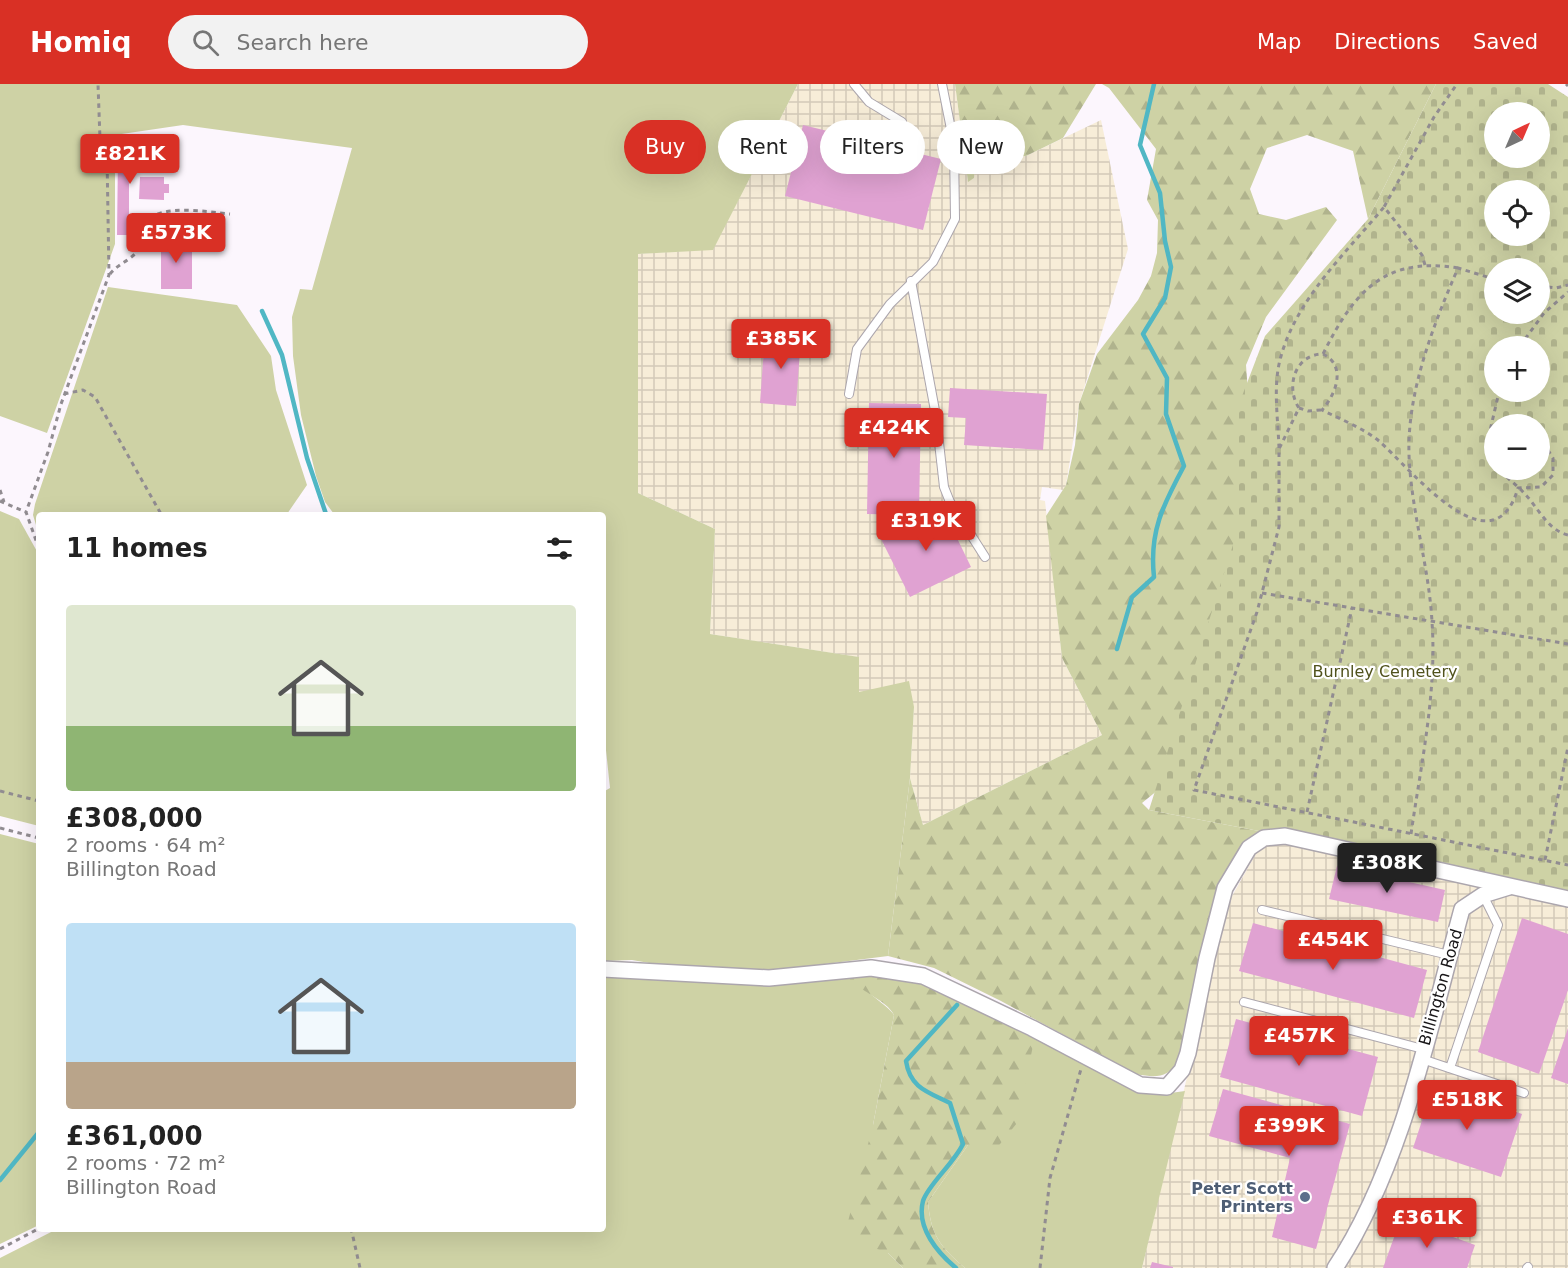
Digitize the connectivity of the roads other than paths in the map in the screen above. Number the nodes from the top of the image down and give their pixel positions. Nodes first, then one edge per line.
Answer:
1 (854, 84) edge
2 (942, 84) edge
3 (899, 120) edge
4 (911, 281) junction
5 (849, 394) dead end
6 (985, 557) dead end
7 (1509, 887) junction
8 (1483, 895) junction
9 (1568, 899) edge
10 (1262, 910) dead end
11 (1449, 955) junction
12 (606, 969) edge
13 (1244, 1002) dead end
14 (1421, 1053) junction
15 (1450, 1068) junction
16 (1524, 1093) dead end
17 (1335, 1268) edge

1 - 3 lane
2 - 4 lane
4 - 5 lane
4 - 6 lane
7 - 8 street, Billington Road
7 - 9 street, Billington Road
7 - 12 street
8 - 11 street, Billington Road
8 - 15 lane
10 - 11 lane
11 - 14 street, Billington Road
13 - 14 lane
14 - 15 lane
14 - 17 street, Billington Road
15 - 16 lane

